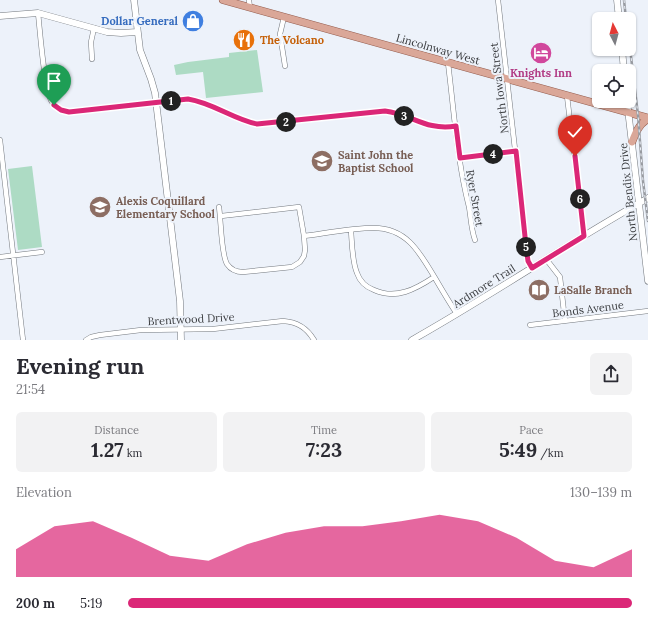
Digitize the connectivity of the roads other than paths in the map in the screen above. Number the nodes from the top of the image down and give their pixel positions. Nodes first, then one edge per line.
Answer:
1 (134, 0) edge
2 (223, 0) edge
3 (498, 0) edge
4 (616, 0) edge
5 (249, 4) edge
6 (38, 12) junction
7 (618, 12) edge
8 (0, 16) edge
9 (284, 17) junction
10 (94, 28) junction
11 (137, 32) junction
12 (92, 59) dead end
13 (448, 63) junction
14 (284, 66) dead end
15 (508, 79) junction
16 (567, 96) junction
17 (156, 102) junction
18 (592, 102) edge
19 (612, 108) edge
20 (629, 108) edge
21 (629, 113) junction
22 (648, 118) edge
23 (456, 126) junction
24 (0, 140) edge
25 (632, 142) junction
26 (516, 151) junction
27 (460, 158) junction
28 (648, 198) edge
29 (639, 204) junction
30 (219, 207) dead end
31 (221, 216) junction
32 (351, 230) junction
33 (304, 236) junction
34 (584, 236) junction
35 (475, 240) dead end
36 (42, 252) dead end
37 (646, 254) edge
38 (13, 255) junction
39 (0, 257) edge
40 (546, 260) junction
41 (532, 268) junction
42 (434, 277) junction
43 (648, 281) edge
44 (648, 311) edge
45 (457, 314) junction
46 (565, 321) junction
47 (530, 325) dead end
48 (181, 329) junction
49 (23, 340) edge
50 (86, 340) edge
51 (181, 340) edge
52 (314, 340) edge
53 (412, 340) edge

1 - 11 street
2 - 5 main road, Lincolnway West
3 - 15 street, North Iowa Street
4 - 7 street
5 - 9 main road, Lincolnway West
6 - 8 street
6 - 10 street
6 - 17 street
9 - 13 main road, Lincolnway West
9 - 14 street
10 - 11 street
10 - 12 street
11 - 17 street
13 - 15 main road, Lincolnway West
13 - 23 street, Ryer Street
15 - 16 main road, Lincolnway West
15 - 26 street, North Iowa Street
16 - 18 main road, Lincolnway West
16 - 34 street
17 - 23 street
17 - 48 street
19 - 21 main road, Lincolnway West
20 - 21 street, North Bendix Drive
21 - 22 main road, Lincolnway West
21 - 25 street, North Bendix Drive
22 - 25 main road
23 - 27 street, Ryer Street
24 - 38 street
25 - 29 street, North Bendix Drive
26 - 27 street
26 - 41 street, North Iowa Street
27 - 35 street, Ryer Street
28 - 29 street, Ardmore Trail
29 - 34 street, Ardmore Trail
29 - 37 street, North Bendix Drive
30 - 31 street
31 - 33 street
31 - 33 street
32 - 33 street
32 - 42 street
32 - 42 street
34 - 40 street, Ardmore Trail
36 - 38 street
37 - 43 street, North Bendix Drive
38 - 39 street
38 - 49 street
40 - 41 street, Ardmore Trail
40 - 46 street
41 - 45 street, Ardmore Trail
42 - 45 street
44 - 46 street, Bonds Avenue
45 - 53 street, Ardmore Trail
46 - 47 street, Bonds Avenue
48 - 50 street, Brentwood Drive
48 - 51 street
48 - 52 street, Brentwood Drive

